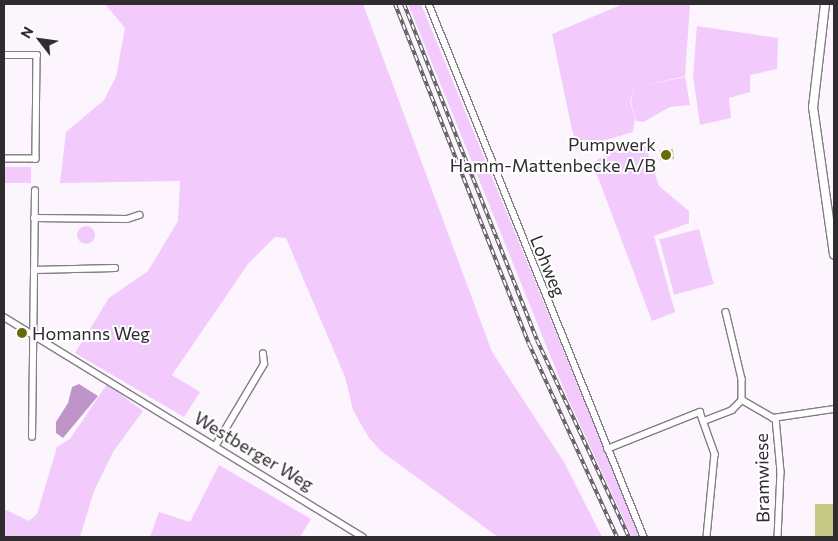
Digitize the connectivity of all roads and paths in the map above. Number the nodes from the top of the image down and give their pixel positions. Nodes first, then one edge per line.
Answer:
1 (429, 4) edge
2 (825, 4) edge
3 (4, 55) edge
4 (4, 159) edge
5 (35, 191) dead end
6 (138, 216) dead end
7 (34, 218) junction
8 (834, 255) edge
9 (115, 268) dead end
10 (34, 270) junction
11 (726, 312) dead end
12 (4, 317) edge
13 (34, 334) junction
14 (264, 354) dead end
15 (742, 400) junction
16 (834, 409) edge
17 (776, 418) junction
18 (704, 422) junction
19 (32, 437) dead end
20 (216, 445) junction
21 (607, 449) junction
22 (363, 537) edge
23 (644, 537) edge
24 (707, 537) edge
25 (778, 537) edge

1 - 21 street, Lohweg
2 - 8 main road
3 - 4 street
5 - 7 street
6 - 7 street
7 - 10 street
9 - 10 street
10 - 13 street
11 - 15 street
12 - 13 street, Westberger Weg
13 - 19 street
13 - 20 street, Westberger Weg
14 - 20 street
15 - 17 street
15 - 18 street
16 - 17 street
17 - 25 street, Bramwiese
18 - 21 street
18 - 24 street
20 - 22 street, Westberger Weg
21 - 23 street, Lohweg

